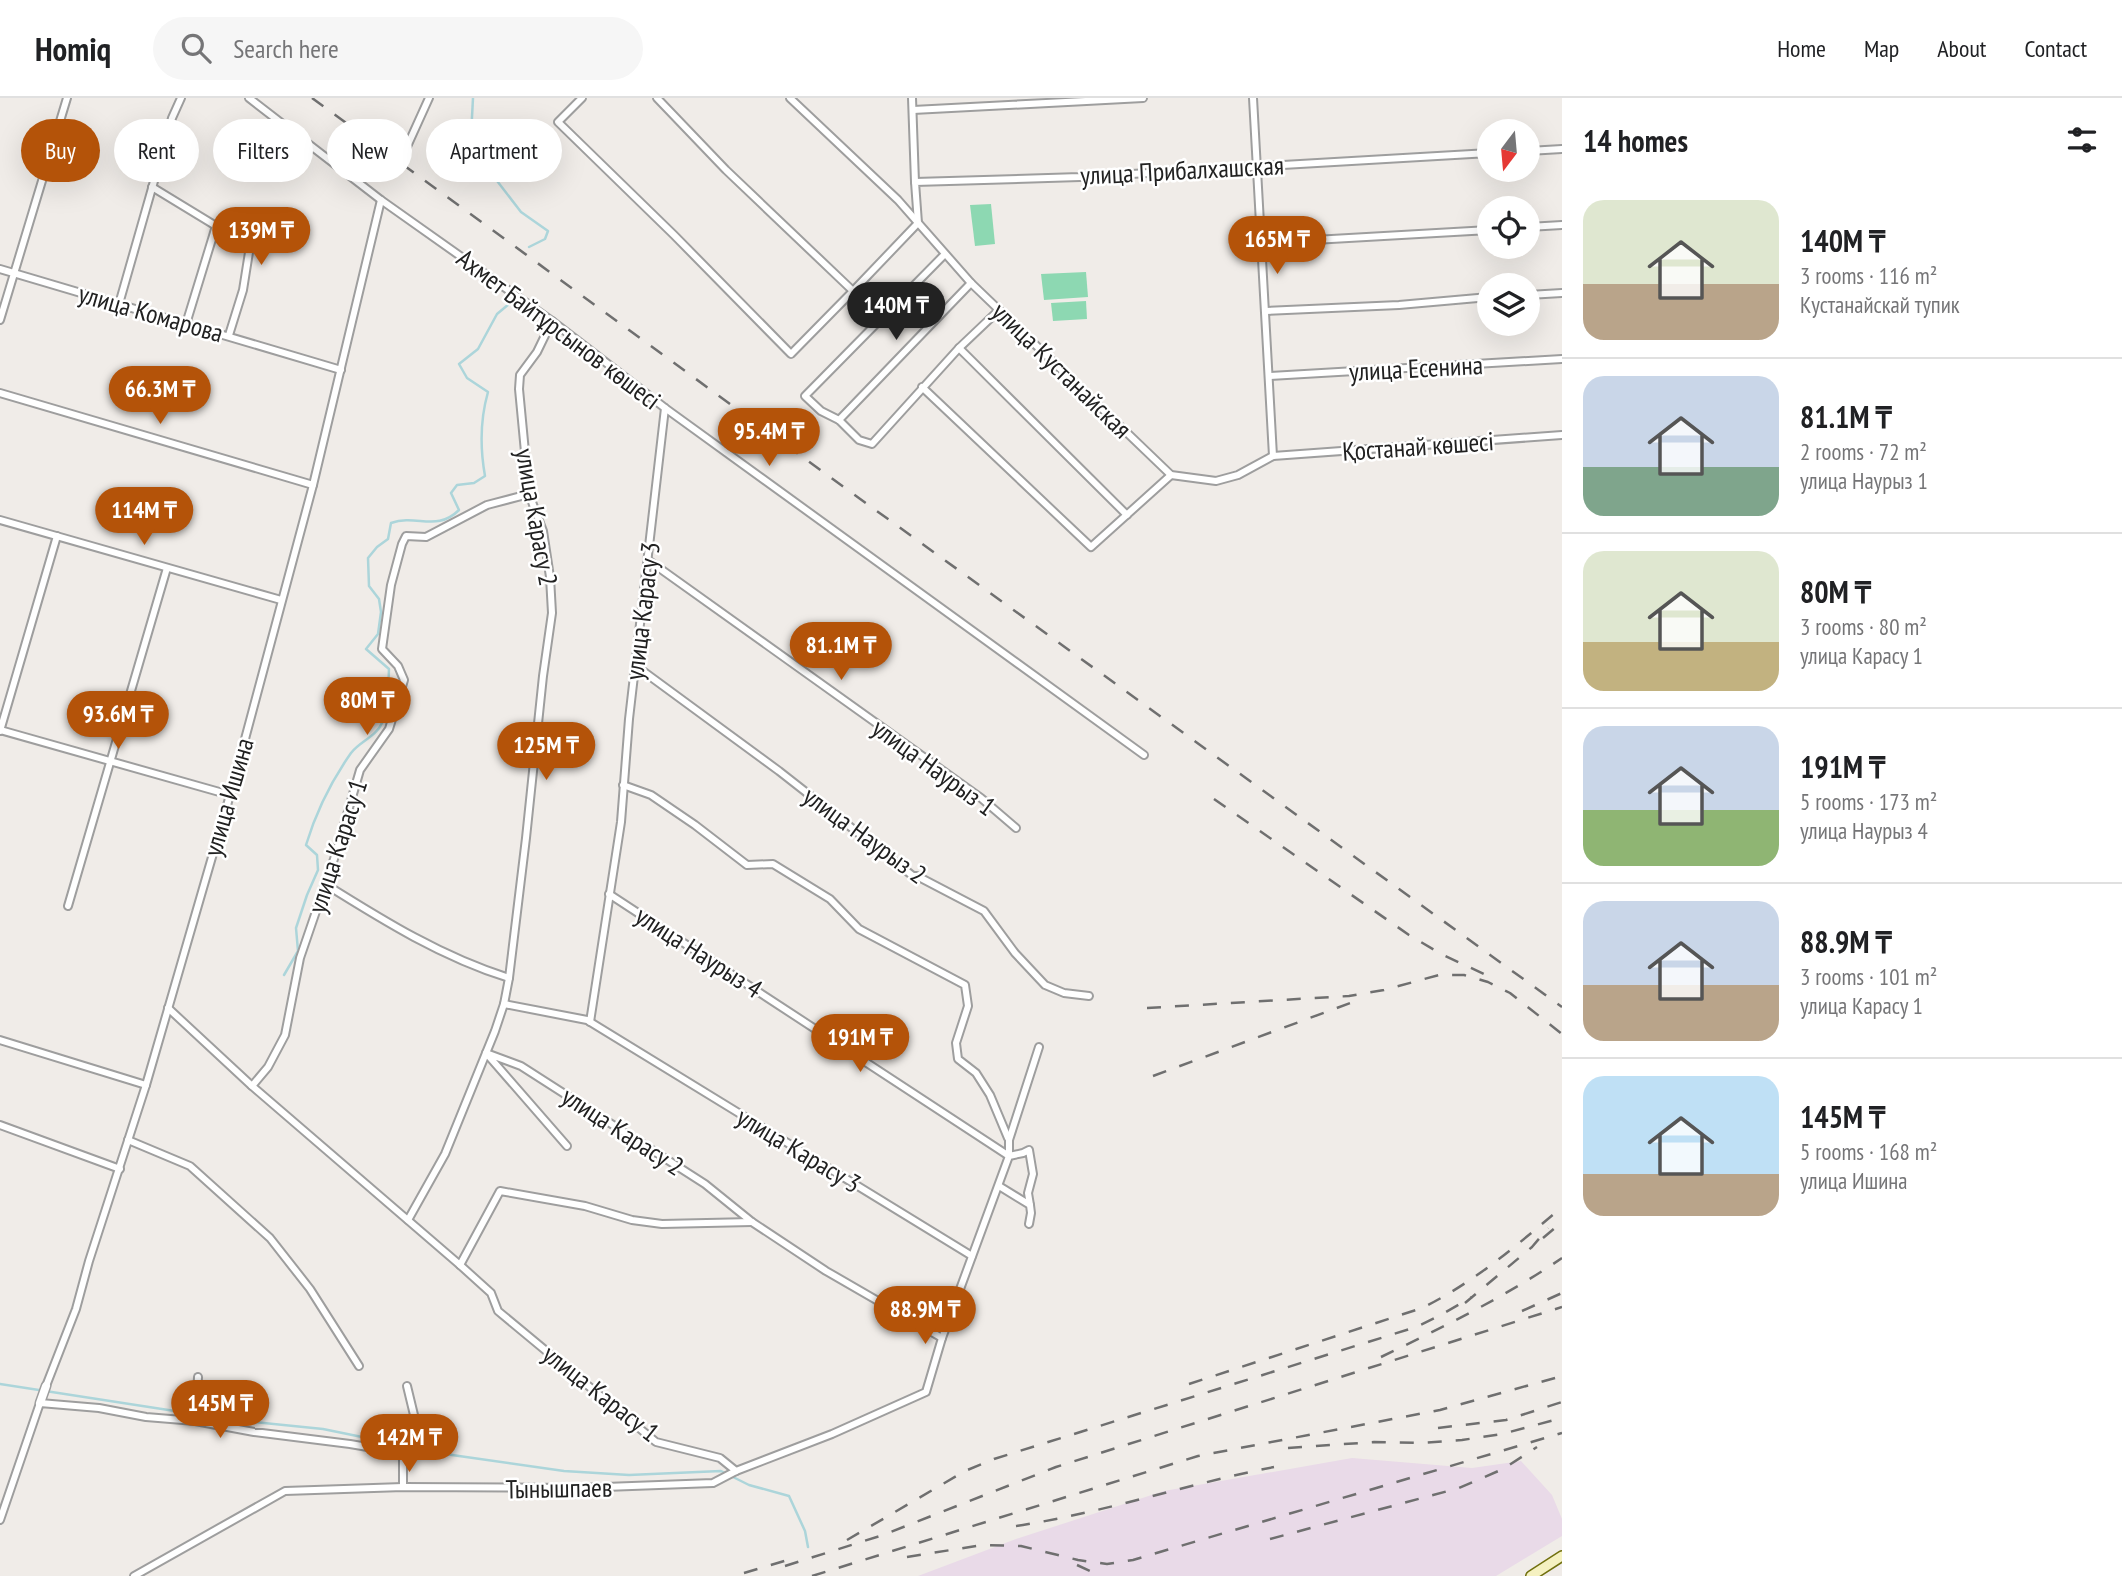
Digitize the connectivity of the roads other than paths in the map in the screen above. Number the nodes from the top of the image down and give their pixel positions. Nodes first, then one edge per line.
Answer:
1 (67, 98) edge
2 (181, 98) edge
3 (248, 98) edge
4 (429, 98) edge
5 (582, 98) edge
6 (657, 98) edge
7 (790, 98) edge
8 (912, 98) edge
9 (1143, 98) edge
10 (1253, 98) edge
11 (913, 110) junction
12 (412, 136) edge
13 (1562, 149) edge
14 (1540, 150) edge
15 (1477, 154) edge
16 (1256, 166) junction
17 (915, 182) junction
18 (152, 187) junction
19 (381, 200) junction
20 (918, 223) junction
21 (1562, 225) edge
22 (216, 226) junction
23 (1540, 226) edge
24 (1477, 231) edge
25 (1261, 243) junction
26 (944, 254) junction
27 (0, 269) edge
28 (13, 273) junction
29 (971, 283) junction
30 (853, 291) junction
31 (1562, 293) edge
32 (1540, 294) edge
33 (1477, 298) edge
34 (118, 304) junction
35 (999, 310) junction
36 (1266, 311) junction
37 (0, 320) edge
38 (552, 321) junction
39 (186, 324) junction
40 (229, 335) junction
41 (959, 348) junction
42 (1562, 359) edge
43 (341, 370) junction
44 (1269, 376) junction
45 (922, 387) junction
46 (0, 393) edge
47 (665, 408) junction
48 (839, 419) junction
49 (1562, 435) edge
50 (1273, 456) junction
51 (1171, 475) junction
52 (313, 485) junction
53 (528, 494) junction
54 (1127, 515) junction
55 (0, 520) edge
56 (57, 536) junction
57 (648, 560) junction
58 (167, 568) junction
59 (281, 600) junction
60 (636, 666) junction
61 (0, 731) edge
62 (1144, 755) dead end
63 (110, 763) junction
64 (623, 785) junction
65 (230, 795) junction
66 (1016, 828) dead end
67 (325, 884) junction
68 (609, 894) junction
69 (68, 906) dead end
70 (509, 978) junction
71 (1089, 996) dead end
72 (504, 1004) junction
73 (168, 1008) junction
74 (590, 1022) junction
75 (0, 1040) edge
76 (1039, 1047) dead end
77 (486, 1053) junction
78 (146, 1085) junction
79 (252, 1086) junction
80 (0, 1125) edge
81 (128, 1140) junction
82 (1009, 1140) junction
83 (568, 1146) dead end
84 (1009, 1156) junction
85 (120, 1169) junction
86 (999, 1186) junction
87 (1030, 1205) junction
88 (408, 1220) junction
89 (752, 1222) junction
90 (1029, 1224) dead end
91 (972, 1256) junction
92 (460, 1265) junction
93 (942, 1338) junction
94 (359, 1366) dead end
95 (198, 1377) dead end
96 (407, 1385) dead end
97 (46, 1386) joint
98 (40, 1403) junction
99 (195, 1421) junction
100 (403, 1451) junction
101 (736, 1471) junction
102 (403, 1487) junction
103 (0, 1520) edge
104 (1562, 1556) edge
105 (134, 1576) edge
106 (1531, 1576) edge

1 - 28 street
2 - 18 street
3 - 19 street, Ахмет Байтұрсынов көшесі
4 - 12 street
5 - 30 street
6 - 30 street
7 - 20 street, улица Кустанайская
8 - 11 street
9 - 11 street
10 - 16 street
11 - 17 street
13 - 14 street
15 - 16 street, улица Прибалхашская
16 - 17 street, улица Прибалхашская
16 - 25 street
17 - 20 street
18 - 22 street
18 - 34 street
19 - 38 street, Ахмет Байтұрсынов көшесі
19 - 43 street, улица Ишина
20 - 26 street, улица Кустанайская
20 - 30 street
21 - 23 street
22 - 39 street
22 - 40 street
24 - 25 street
25 - 36 street
26 - 29 street, улица Кустанайская
26 - 48 street
27 - 28 street, улица Комарова
28 - 34 street, улица Комарова
28 - 37 street
29 - 35 street, улица Кустанайская
29 - 48 street
31 - 32 street
33 - 36 street
34 - 39 street, улица Комарова
35 - 41 street
35 - 51 street, улица Кустанайская
36 - 44 street
38 - 47 street, Ахмет Байтұрсынов көшесі
38 - 53 street, улица Карасу 2
39 - 40 street, улица Комарова
40 - 43 street, улица Комарова
41 - 45 street
41 - 54 street
42 - 44 street, улица Есенина
43 - 52 street, улица Ишина
44 - 50 street
45 - 48 street
45 - 54 street
46 - 52 street
47 - 57 street, улица Карасу 3
47 - 62 street, Ахмет Байтұрсынов көшесі
49 - 50 street, Қостанай көшесі
50 - 51 street
51 - 54 street
52 - 59 street, улица Ишина
53 - 67 street, улица Карасу 1
53 - 70 street, улица Карасу 2
55 - 56 street
56 - 58 street
56 - 61 street
57 - 60 street, улица Карасу 3
57 - 66 street, улица Наурыз 1
58 - 59 street
58 - 63 street
59 - 65 street, улица Ишина
60 - 64 street, улица Карасу 3
60 - 71 street, улица Наурыз 2
61 - 63 street
63 - 65 street
63 - 69 street
64 - 68 street, улица Карасу 3
64 - 82 street
65 - 73 street, улица Ишина
67 - 70 street
67 - 79 street, улица Карасу 1
68 - 74 street, улица Карасу 3
68 - 84 street, улица Наурыз 4
70 - 72 street, улица Карасу 2
72 - 74 street, улица Карасу 3
72 - 77 street, улица Карасу 2
73 - 78 street, улица Ишина
73 - 79 street, улица Карасу 1
74 - 91 street, улица Карасу 3
75 - 78 street
76 - 82 street
77 - 83 street, улица Карасу 2
77 - 88 street, улица Карасу 2
77 - 89 street, улица Карасу 2
78 - 81 street, улица Ишина
79 - 88 street, улица Карасу 1
80 - 85 street
81 - 85 street, улица Ишина
81 - 94 street
82 - 84 street
84 - 86 street
84 - 87 street
85 - 97 street, улица Ишина
86 - 87 street
86 - 91 street
87 - 90 street
88 - 92 street, улица Карасу 1
89 - 92 street
89 - 93 street, улица Карасу 2
91 - 93 street
92 - 101 street, улица Карасу 1
93 - 101 street
95 - 99 street
96 - 100 street
97 - 98 street
98 - 99 street
98 - 103 street
99 - 100 street
100 - 102 street
101 - 102 street, Тынышпаев
102 - 105 street, Тынышпаев
104 - 106 main road

